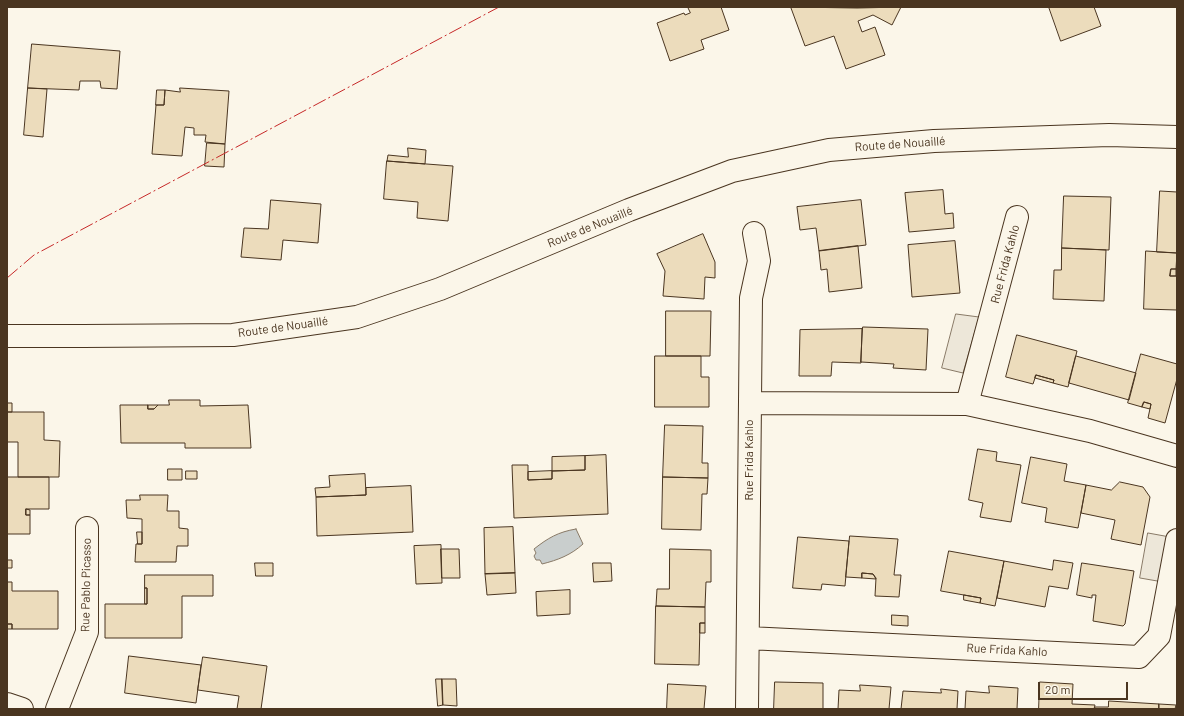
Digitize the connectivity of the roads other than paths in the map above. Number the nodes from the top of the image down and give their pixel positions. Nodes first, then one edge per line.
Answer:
1 (1177, 137) edge
2 (1017, 217) dead end
3 (754, 233) dead end
4 (7, 336) edge
5 (750, 403) junction
6 (967, 404) junction
7 (1177, 456) edge
8 (87, 528) dead end
9 (1177, 540) edge
10 (748, 638) junction
11 (7, 704) edge
12 (22, 709) edge
13 (57, 709) edge
14 (747, 709) edge

1 - 4 street, Route de Nouaillé
2 - 6 street, Rue Frida Kahlo
3 - 5 street, Rue Frida Kahlo
5 - 6 street, Rue Frida Kahlo
5 - 10 street, Rue Frida Kahlo
6 - 7 street, Rue Frida Kahlo
8 - 13 street, Rue Pablo Picasso
9 - 10 street, Rue Frida Kahlo
10 - 14 street, Rue Frida Kahlo
11 - 12 street

